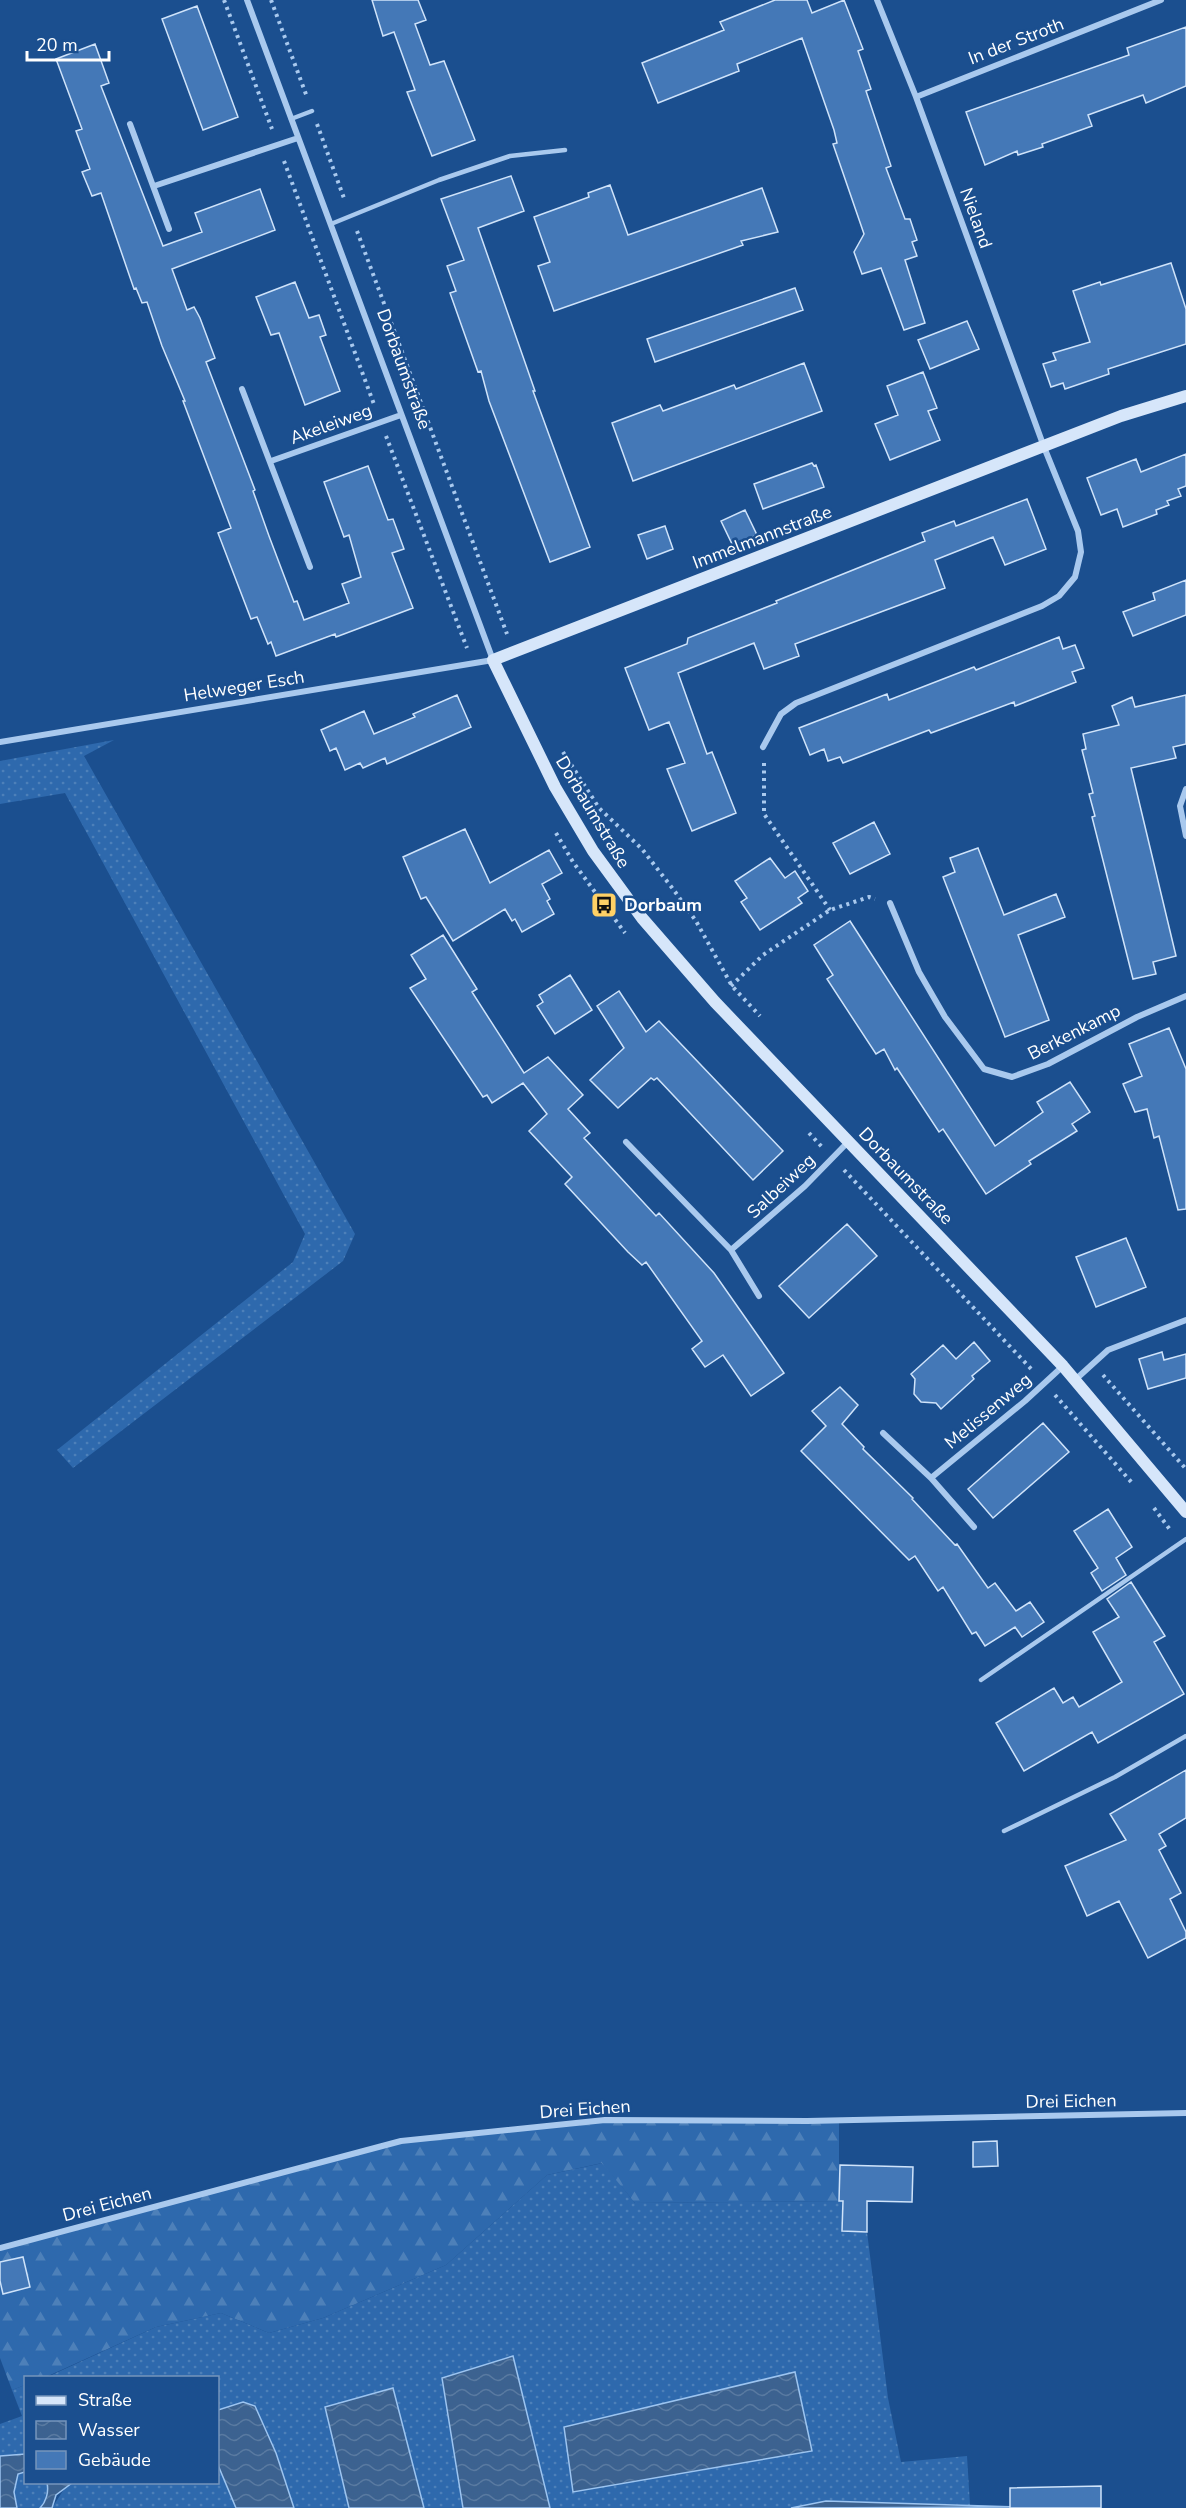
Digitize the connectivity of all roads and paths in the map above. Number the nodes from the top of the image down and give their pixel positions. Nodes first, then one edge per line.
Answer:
1 (224, 0) edge
2 (247, 0) edge
3 (271, 0) edge
4 (877, 0) edge
5 (1161, 0) edge
6 (916, 97) junction
7 (312, 111) junction
8 (291, 118) junction
9 (130, 124) dead end
10 (298, 138) junction
11 (278, 145) junction
12 (565, 150) dead end
13 (154, 186) junction
14 (351, 216) junction
15 (331, 224) junction
16 (169, 229) dead end
17 (242, 389) dead end
18 (1186, 396) edge
19 (401, 415) junction
20 (381, 422) junction
21 (1044, 447) junction
22 (272, 461) junction
23 (310, 567) dead end
24 (514, 652) junction
25 (493, 660) junction
26 (473, 664) junction
27 (0, 742) edge
28 (559, 746) dead end
29 (763, 747) joint
30 (1186, 789) edge
31 (555, 831) dead end
32 (1186, 836) edge
33 (890, 903) joint
34 (830, 910) junction
35 (630, 939) dead end
36 (732, 986) junction
37 (1186, 996) edge
38 (762, 1019) dead end
39 (801, 1125) dead end
40 (626, 1142) dead end
41 (848, 1142) junction
42 (832, 1158) junction
43 (731, 1250) junction
44 (759, 1296) dead end
45 (1186, 1320) edge
46 (1092, 1364) junction
47 (1063, 1366) junction
48 (1075, 1380) junction
49 (1044, 1383) junction
50 (883, 1433) dead end
51 (1186, 1469) edge
52 (932, 1478) junction
53 (1139, 1491) dead end
54 (1147, 1500) dead end
55 (1186, 1512) edge
56 (974, 1527) dead end
57 (1186, 1539) edge
58 (1180, 1543) junction
59 (981, 1680) dead end
60 (1186, 1736) edge
61 (1004, 1831) dead end
62 (1186, 2113) edge
63 (0, 2248) edge

1 - 11 path
2 - 8 street, Dorbaumstraße
3 - 7 path
4 - 6 street, Nieland
5 - 6 street, In der Stroth
6 - 21 street, Nieland
7 - 8 lane
7 - 14 path
8 - 10 street, Dorbaumstraße
9 - 13 street
10 - 11 street
10 - 15 street, Dorbaumstraße
11 - 13 street
11 - 20 path
12 - 14 lane
13 - 16 street
14 - 15 lane
14 - 24 path
15 - 19 street, Dorbaumstraße
17 - 22 street, Akeleiweg
18 - 21 street, Immelmannstraße
19 - 20 street, Akeleiweg
19 - 25 street, Dorbaumstraße
20 - 22 street, Akeleiweg
20 - 26 path
21 - 24 street, Immelmannstraße
21 - 29 street
22 - 23 street, Akeleiweg
24 - 25 street, Immelmannstraße
25 - 26 street, Helweger Esch
25 - 41 street, Dorbaumstraße
26 - 27 street, Helweger Esch
28 - 36 path
29 - 34 path
30 - 32 street
31 - 35 path
33 - 34 path
33 - 37 street, Berkenkamp
34 - 36 path
36 - 38 path
39 - 42 path
40 - 43 street
41 - 42 street, Salbeiweg
41 - 47 street, Dorbaumstraße
42 - 43 street, Salbeiweg
42 - 49 path
43 - 44 street
45 - 46 street
46 - 48 street
46 - 51 path
47 - 48 street, Dorbaumstraße
47 - 49 street, Melissenweg
48 - 55 street, Dorbaumstraße
49 - 52 street, Melissenweg
49 - 53 path
50 - 52 street
52 - 56 street
54 - 58 path
57 - 58 lane
58 - 59 lane
60 - 61 lane
62 - 63 street, Drei Eichen

